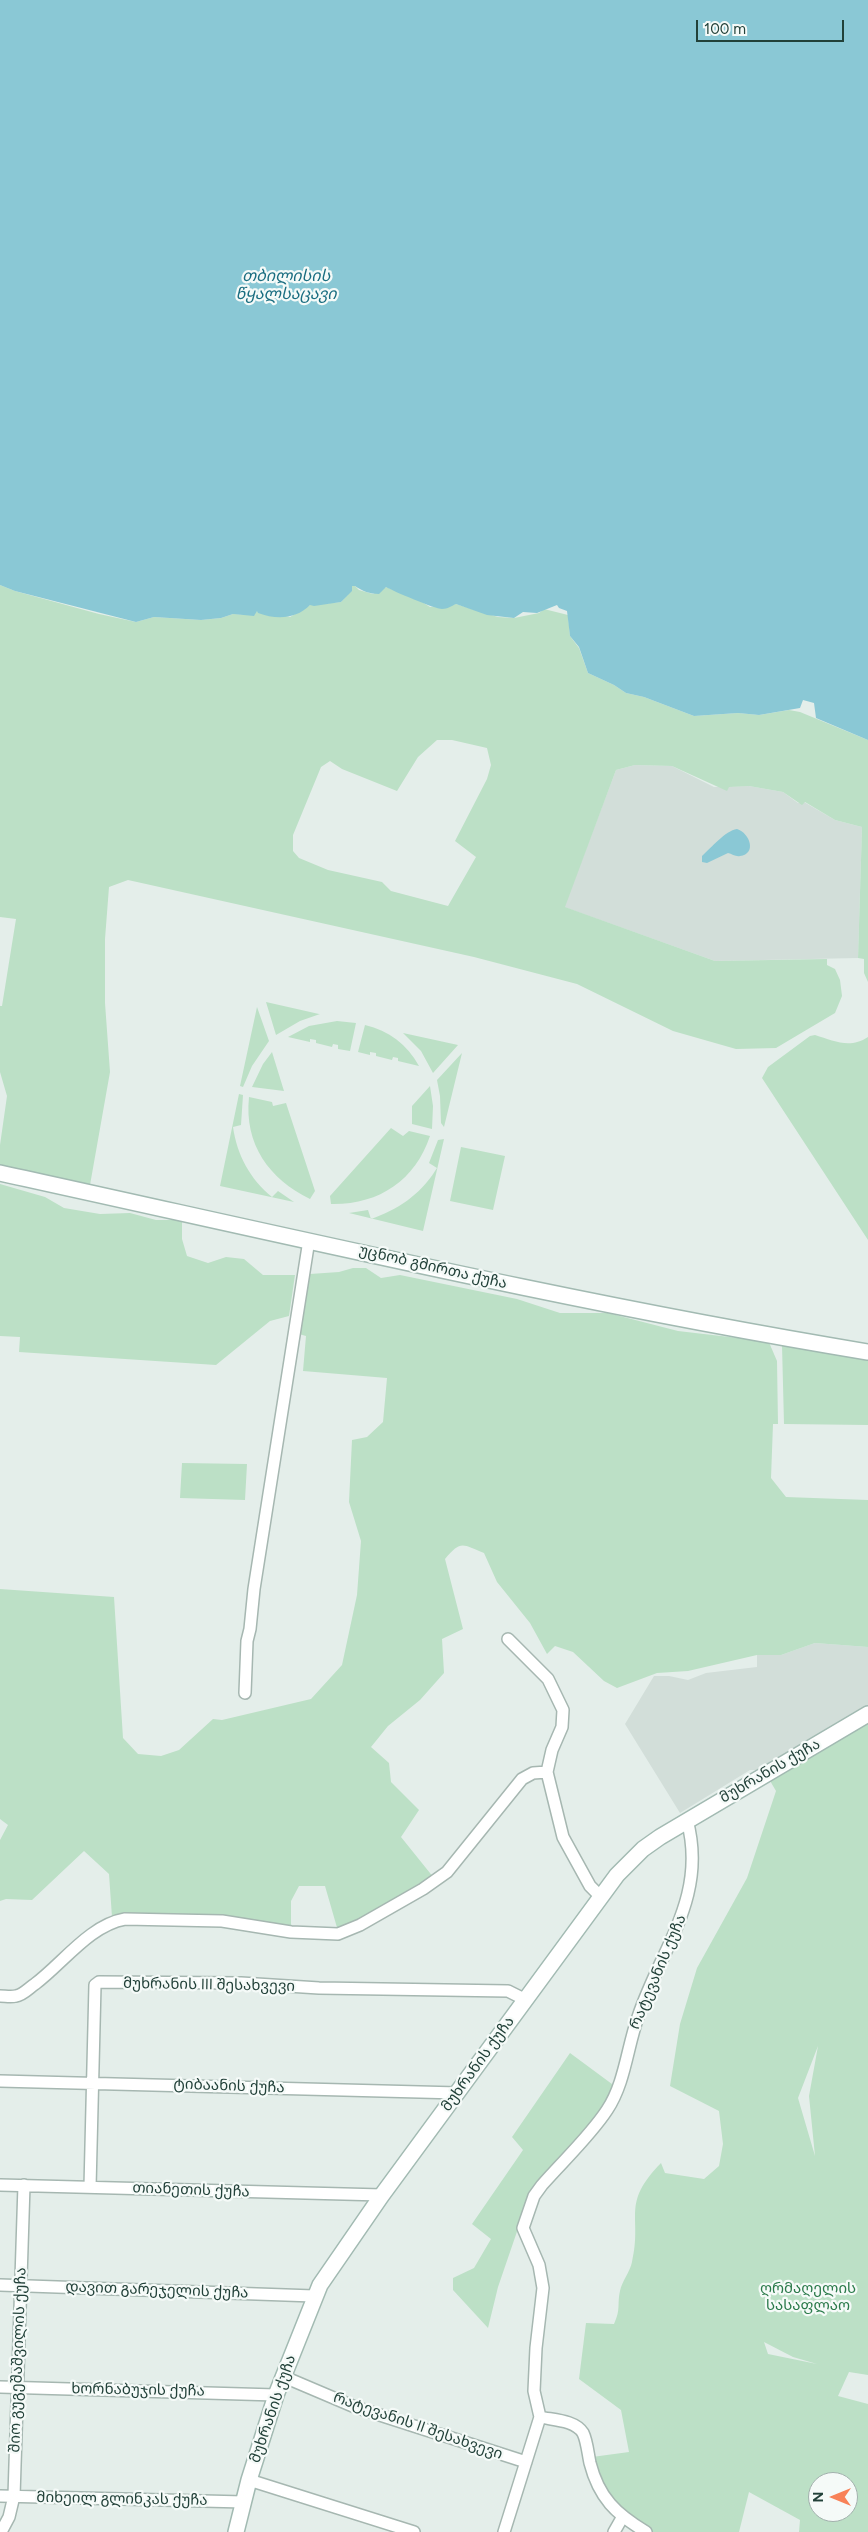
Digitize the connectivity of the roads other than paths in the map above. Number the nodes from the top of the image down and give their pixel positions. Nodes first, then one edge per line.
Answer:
1 (0, 1173) edge
2 (310, 1240) junction
3 (868, 1352) edge
4 (508, 1639) dead end
5 (245, 1693) dead end
6 (868, 1714) edge
7 (547, 1772) junction
8 (687, 1820) junction
9 (601, 1897) junction
10 (0, 1996) edge
11 (524, 1999) junction
12 (0, 2081) edge
13 (93, 2082) junction
14 (458, 2093) junction
15 (0, 2185) edge
16 (24, 2185) junction
17 (90, 2187) junction
18 (382, 2195) junction
19 (0, 2285) edge
20 (19, 2286) junction
21 (314, 2296) junction
22 (282, 2376) junction
23 (0, 2387) edge
24 (17, 2388) junction
25 (276, 2395) junction
26 (540, 2417) junction
27 (526, 2462) junction
28 (249, 2480) junction
29 (0, 2496) edge
30 (14, 2496) junction
31 (244, 2502) junction
32 (622, 2518) junction
33 (1, 2532) edge
34 (236, 2532) edge
35 (414, 2532) edge
36 (504, 2532) edge
37 (614, 2532) edge
38 (646, 2532) edge

1 - 2 street, უცნობ გმირთა ქუჩა
2 - 3 street, უცნობ გმირთა ქუჩა
2 - 5 street
4 - 7 street
6 - 8 street, მუხრანის ქუჩა
7 - 9 street
7 - 10 street
8 - 9 street, მუხრანის ქუჩა
8 - 26 street, რატევანის ქუჩა
9 - 11 street, მუხრანის ქუჩა
11 - 13 street, მუხრანის III შესახვევი
11 - 14 street, მუხრანის ქუჩა
12 - 13 street, ტიბაანის ქუჩა
13 - 14 street, ტიბაანის ქუჩა
13 - 17 street, მუხრანის III შესახვევი
14 - 18 street, მუხრანის ქუჩა
15 - 16 street, თიანეთის ქუჩა
16 - 17 street, თიანეთის ქუჩა
16 - 20 street, შიო გუგეშაშვილის ქუჩა
17 - 18 street, თიანეთის ქუჩა
18 - 21 street, მუხრანის ქუჩა
19 - 20 street, დავით გარეჯელის ქუჩა
20 - 21 street, დავით გარეჯელის ქუჩა
20 - 24 street, შიო გუგეშაშვილის ქუჩა
21 - 22 street, მუხრანის ქუჩა
22 - 25 street, მუხრანის ქუჩა
22 - 27 street, რატევანის II შესახვევი
23 - 24 street, ხორნაბუჯის ქუჩა
24 - 25 street, ხორნაბუჯის ქუჩა
24 - 30 street, შიო გუგეშაშვილის ქუჩა
25 - 28 street, მუხრანის ქუჩა
26 - 27 street
26 - 32 street
27 - 36 street
28 - 31 street, მუხრანის ქუჩა
28 - 35 street
29 - 30 street, მიხეილ გლინკას ქუჩა
30 - 31 street, მიხეილ გლინკას ქუჩა
30 - 33 street, შიო გუგეშაშვილის ქუჩა
31 - 34 street, მუხრანის ქუჩა
32 - 37 street
32 - 38 street

